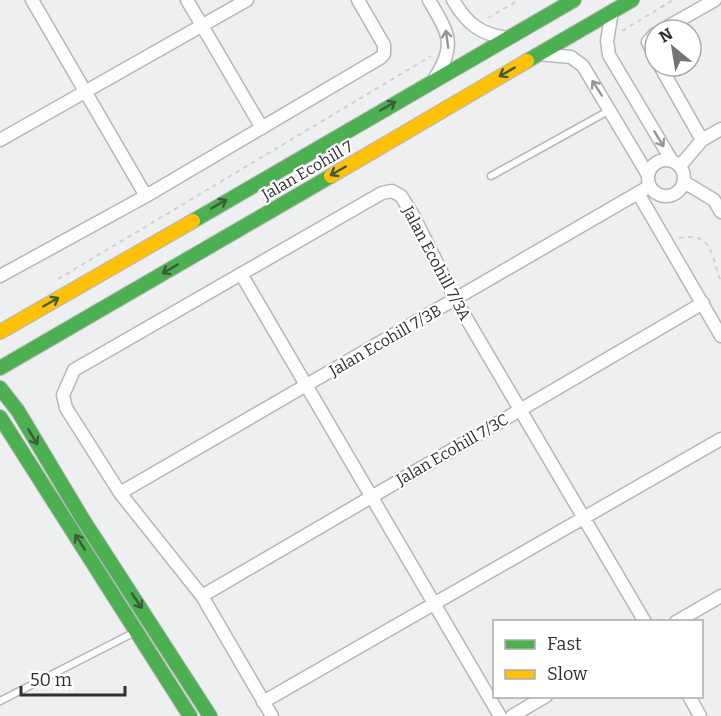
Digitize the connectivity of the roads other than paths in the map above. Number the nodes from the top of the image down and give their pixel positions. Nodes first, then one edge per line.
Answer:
1 (32, 0) edge
2 (187, 0) edge
3 (247, 0) edge
4 (358, 0) edge
5 (429, 0) edge
6 (453, 0) edge
7 (574, 0) edge
8 (632, 0) edge
9 (715, 0) edge
10 (612, 11) junction
11 (683, 18) edge
12 (202, 26) junction
13 (507, 38) junction
14 (538, 54) junction
15 (667, 78) edge
16 (434, 80) junction
17 (85, 92) junction
18 (610, 110) junction
19 (262, 128) junction
20 (721, 129) edge
21 (0, 140) edge
22 (702, 140) junction
23 (676, 164) junction
24 (491, 176) dead end
25 (649, 180) junction
26 (684, 182) junction
27 (638, 194) junction
28 (146, 196) junction
29 (721, 212) edge
30 (241, 274) junction
31 (0, 276) edge
32 (455, 299) junction
33 (703, 303) junction
34 (0, 332) edge
35 (721, 336) edge
36 (0, 368) edge
37 (305, 386) junction
38 (0, 388) edge
39 (520, 410) junction
40 (0, 417) edge
41 (721, 439) edge
42 (120, 493) junction
43 (370, 497) junction
44 (584, 518) junction
45 (202, 596) junction
46 (721, 596) edge
47 (433, 604) junction
48 (644, 620) edge
49 (678, 620) edge
50 (136, 632) junction
51 (543, 698) edge
52 (690, 698) edge
53 (0, 701) edge
54 (263, 702) junction
55 (190, 716) edge
56 (210, 716) edge
57 (272, 716) edge
58 (500, 716) edge
59 (512, 716) edge
60 (700, 716) edge

1 - 17 street
2 - 12 street
3 - 12 street
4 - 19 street
16 -> 5 street
6 - 13 street
7 - 13 street, Jalan Ecohill 7
8 - 10 street, Jalan Ecohill 7
9 - 11 street
10 - 14 street, Jalan Ecohill 7
10 -> 23 street
12 - 17 street
12 - 19 street
13 - 16 street, Jalan Ecohill 7
18 -> 14 street
14 -> 36 street, Jalan Ecohill 7
15 - 22 street
34 -> 16 street, Jalan Ecohill 7
17 - 21 street
17 - 28 street
18 - 24 lane
18 - 25 street
19 - 28 street
20 - 22 street
22 - 23 street
23 - 25 street
23 - 26 street
25 - 26 street
25 - 27 street, Jalan Ecohill 7/3B
26 - 29 street
27 - 32 street, Jalan Ecohill 7/3B
27 - 33 street
28 - 31 street
30 - 32 street, Jalan Ecohill 7/3A
30 - 37 street
30 - 42 street, Jalan Ecohill 7/3A
32 - 37 street, Jalan Ecohill 7/3B
32 - 39 street, Jalan Ecohill 7/3A
33 - 35 street
33 - 39 street, Jalan Ecohill 7/3C
37 - 42 street, Jalan Ecohill 7/3B
37 - 43 street
38 -> 56 street
39 - 43 street, Jalan Ecohill 7/3C
39 - 44 street, Jalan Ecohill 7/3A
50 -> 40 street
41 - 44 street
42 - 45 street
43 - 45 street, Jalan Ecohill 7/3C
43 - 47 street
44 - 47 street
44 - 48 street, Jalan Ecohill 7/3A
45 - 54 street
46 - 49 street
47 - 54 street
47 - 58 street
50 - 53 lane
50 - 55 street
51 - 59 street
52 - 60 street
54 - 57 street

